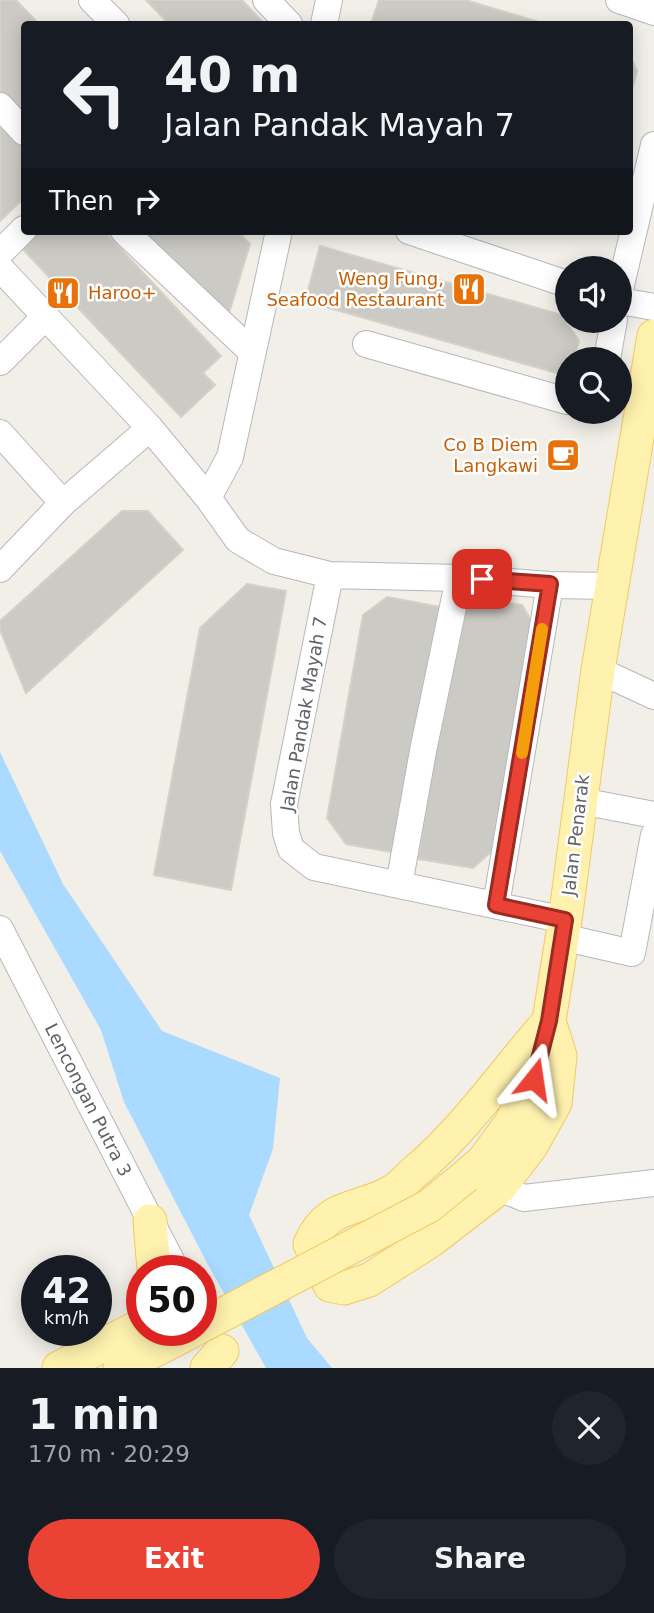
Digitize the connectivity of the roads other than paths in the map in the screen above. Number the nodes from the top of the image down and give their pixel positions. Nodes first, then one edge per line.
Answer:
1 (92, 0) edge
2 (266, 0) edge
3 (329, 0) edge
4 (619, 0) edge
5 (654, 12) edge
6 (113, 21) edge
7 (286, 21) edge
8 (325, 21) edge
9 (0, 106) edge
10 (21, 129) edge
11 (654, 145) edge
12 (21, 232) edge
13 (633, 234) edge
14 (128, 235) edge
15 (278, 235) edge
16 (421, 235) edge
17 (633, 235) edge
18 (0, 253) edge
19 (628, 256) edge
20 (0, 268) edge
21 (555, 280) edge
22 (632, 303) edge
23 (654, 307) edge
24 (46, 317) junction
25 (366, 344) dead end
26 (653, 346) edge
27 (252, 352) junction
28 (0, 362) edge
29 (555, 398) edge
30 (150, 428) junction
31 (0, 433) edge
32 (645, 445) edge
33 (208, 498) junction
34 (63, 503) junction
35 (0, 569) edge
36 (330, 575) junction
37 (459, 578) junction
38 (550, 584) junction
39 (611, 586) junction
40 (598, 670) junction
41 (654, 696) edge
42 (581, 801) junction
43 (654, 816) edge
44 (654, 835) edge
45 (399, 885) junction
46 (496, 905) junction
47 (0, 929) edge
48 (564, 929) junction
49 (549, 1021) junction
50 (654, 1183) edge
51 (499, 1188) junction
52 (150, 1220) junction
53 (153, 1255) edge
54 (168, 1255) edge
55 (126, 1333) edge
56 (217, 1335) edge
57 (193, 1346) edge
58 (59, 1368) edge
59 (120, 1368) edge

1 - 6 street
2 - 7 street
3 - 8 street
4 - 5 street
9 - 10 street
11 - 13 street
12 - 18 street
14 - 27 street
15 - 27 street
16 - 21 street
17 - 19 street
20 - 24 street
22 - 23 street
24 - 28 street
24 - 30 street
25 - 29 street
26 - 32 main road, Jalan Penarak
27 - 33 street
30 - 33 street
30 - 34 street
31 - 34 street
32 - 39 main road, Jalan Penarak
33 - 36 street
34 - 35 street
36 - 37 street
36 - 45 street, Jalan Pandak Mayah 7
37 - 38 street
37 - 45 street
38 - 39 street
38 - 46 street
39 - 40 main road, Jalan Penarak
40 - 41 street
40 - 42 main road, Jalan Penarak
42 - 43 street
42 - 48 main road, Jalan Penarak
44 - 48 street, Jalan Pandak Mayah 7
45 - 46 street, Jalan Pandak Mayah 7
46 - 48 street, Jalan Pandak Mayah 7
47 - 52 street, Lencongan Putra 3
48 - 49 main road, Jalan Penarak
49 - 51 main road
49 - 51 main road
49 - 56 main road, Jalan Penarak, bridge
50 - 51 street
52 - 53 main road
52 - 54 street, Lencongan Putra 3
55 - 58 main road
57 - 59 main road, Jalan Penarak

